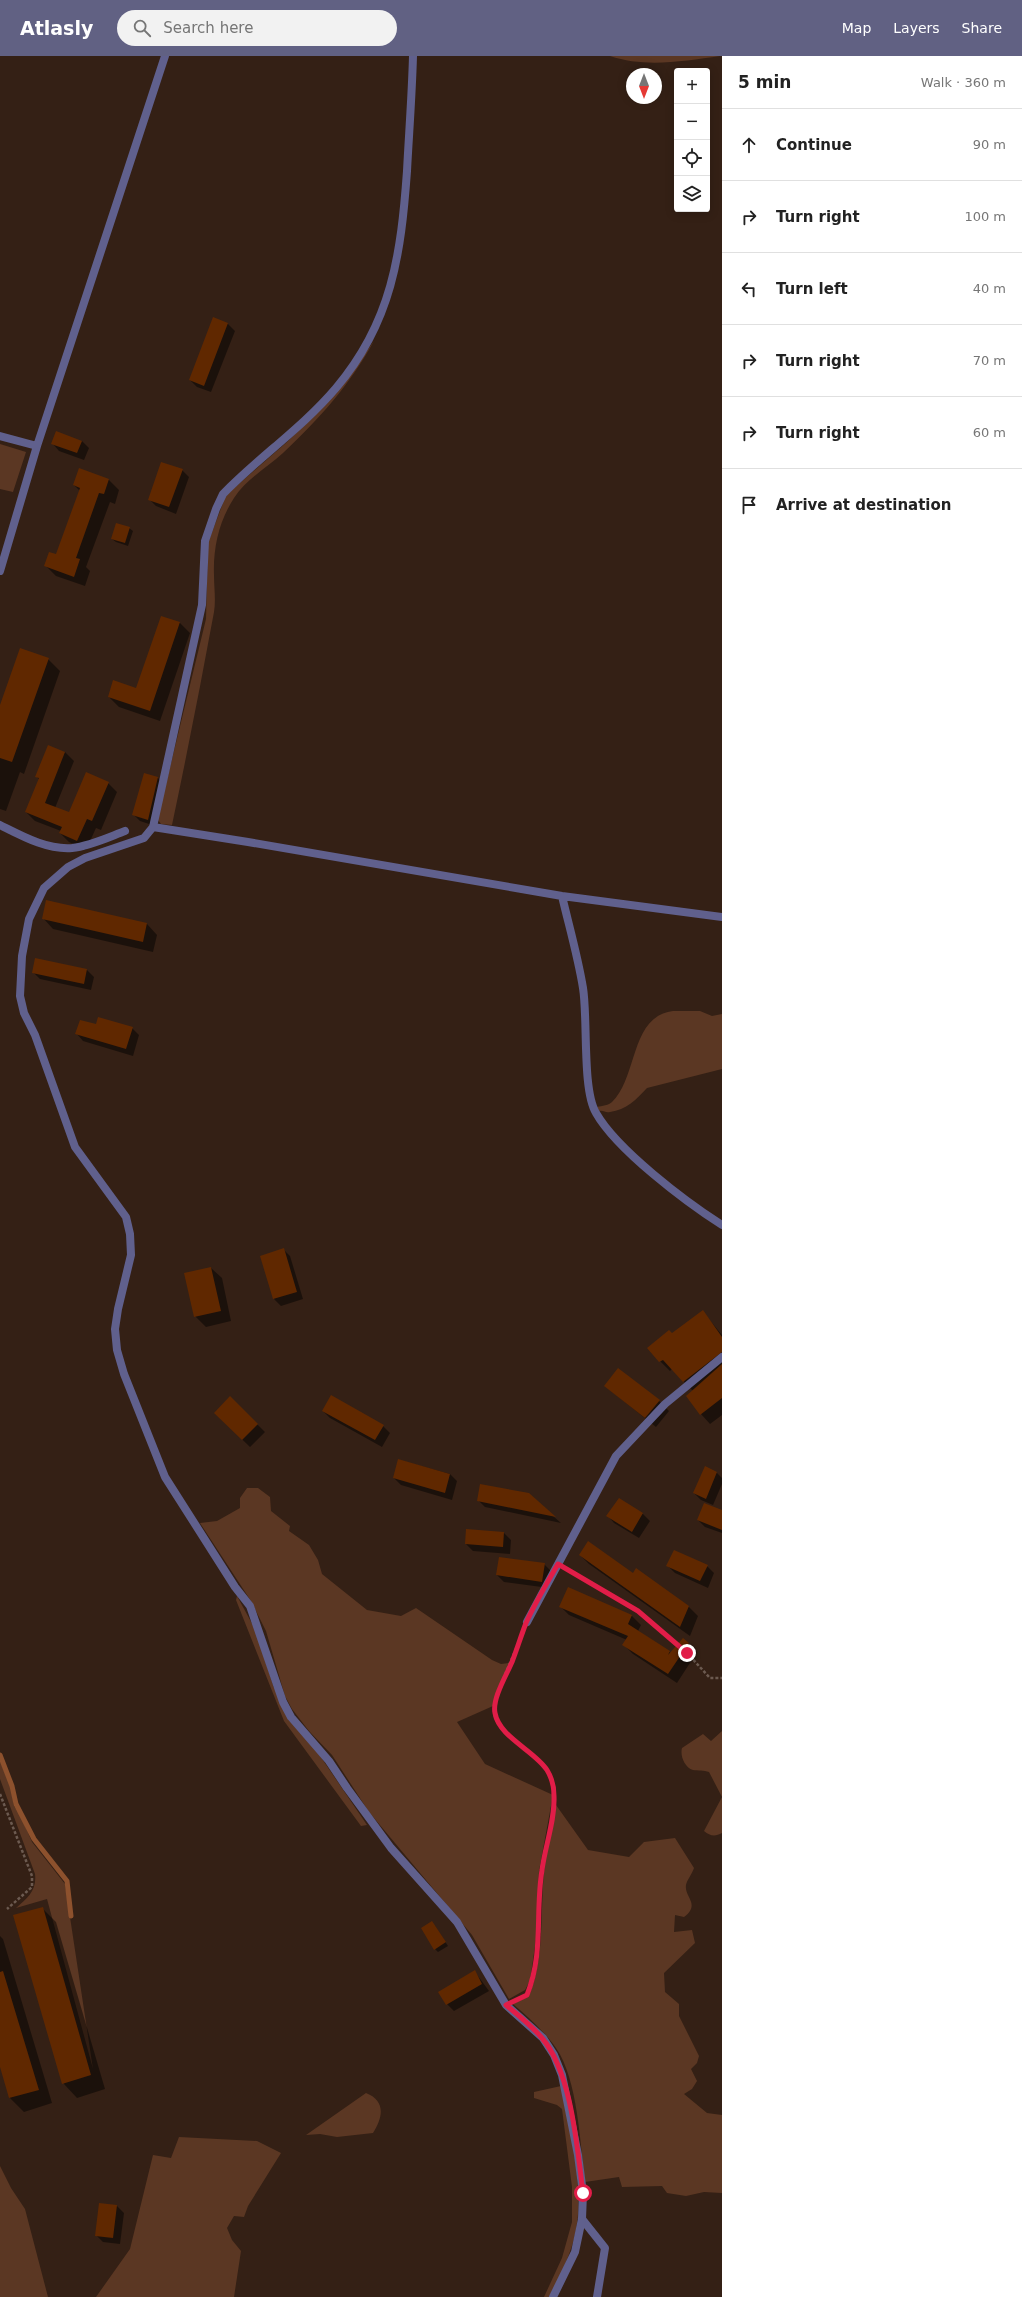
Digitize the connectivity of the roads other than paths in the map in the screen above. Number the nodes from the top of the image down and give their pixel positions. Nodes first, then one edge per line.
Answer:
1 (165, 56) edge
2 (413, 56) edge
3 (0, 436) edge
4 (37, 446) junction
5 (0, 572) edge
6 (0, 825) edge
7 (153, 827) junction
8 (125, 831) dead end
9 (562, 896) junction
10 (722, 917) edge
11 (722, 1225) edge
12 (722, 1356) edge
13 (527, 1622) road end
14 (582, 2219) junction
15 (553, 2297) edge
16 (597, 2297) edge

1 - 4 street
2 - 7 street
3 - 4 street
4 - 5 street
6 - 8 street
7 - 9 street
7 - 14 street
9 - 10 street
9 - 11 street
12 - 13 street
14 - 15 street
14 - 16 street

